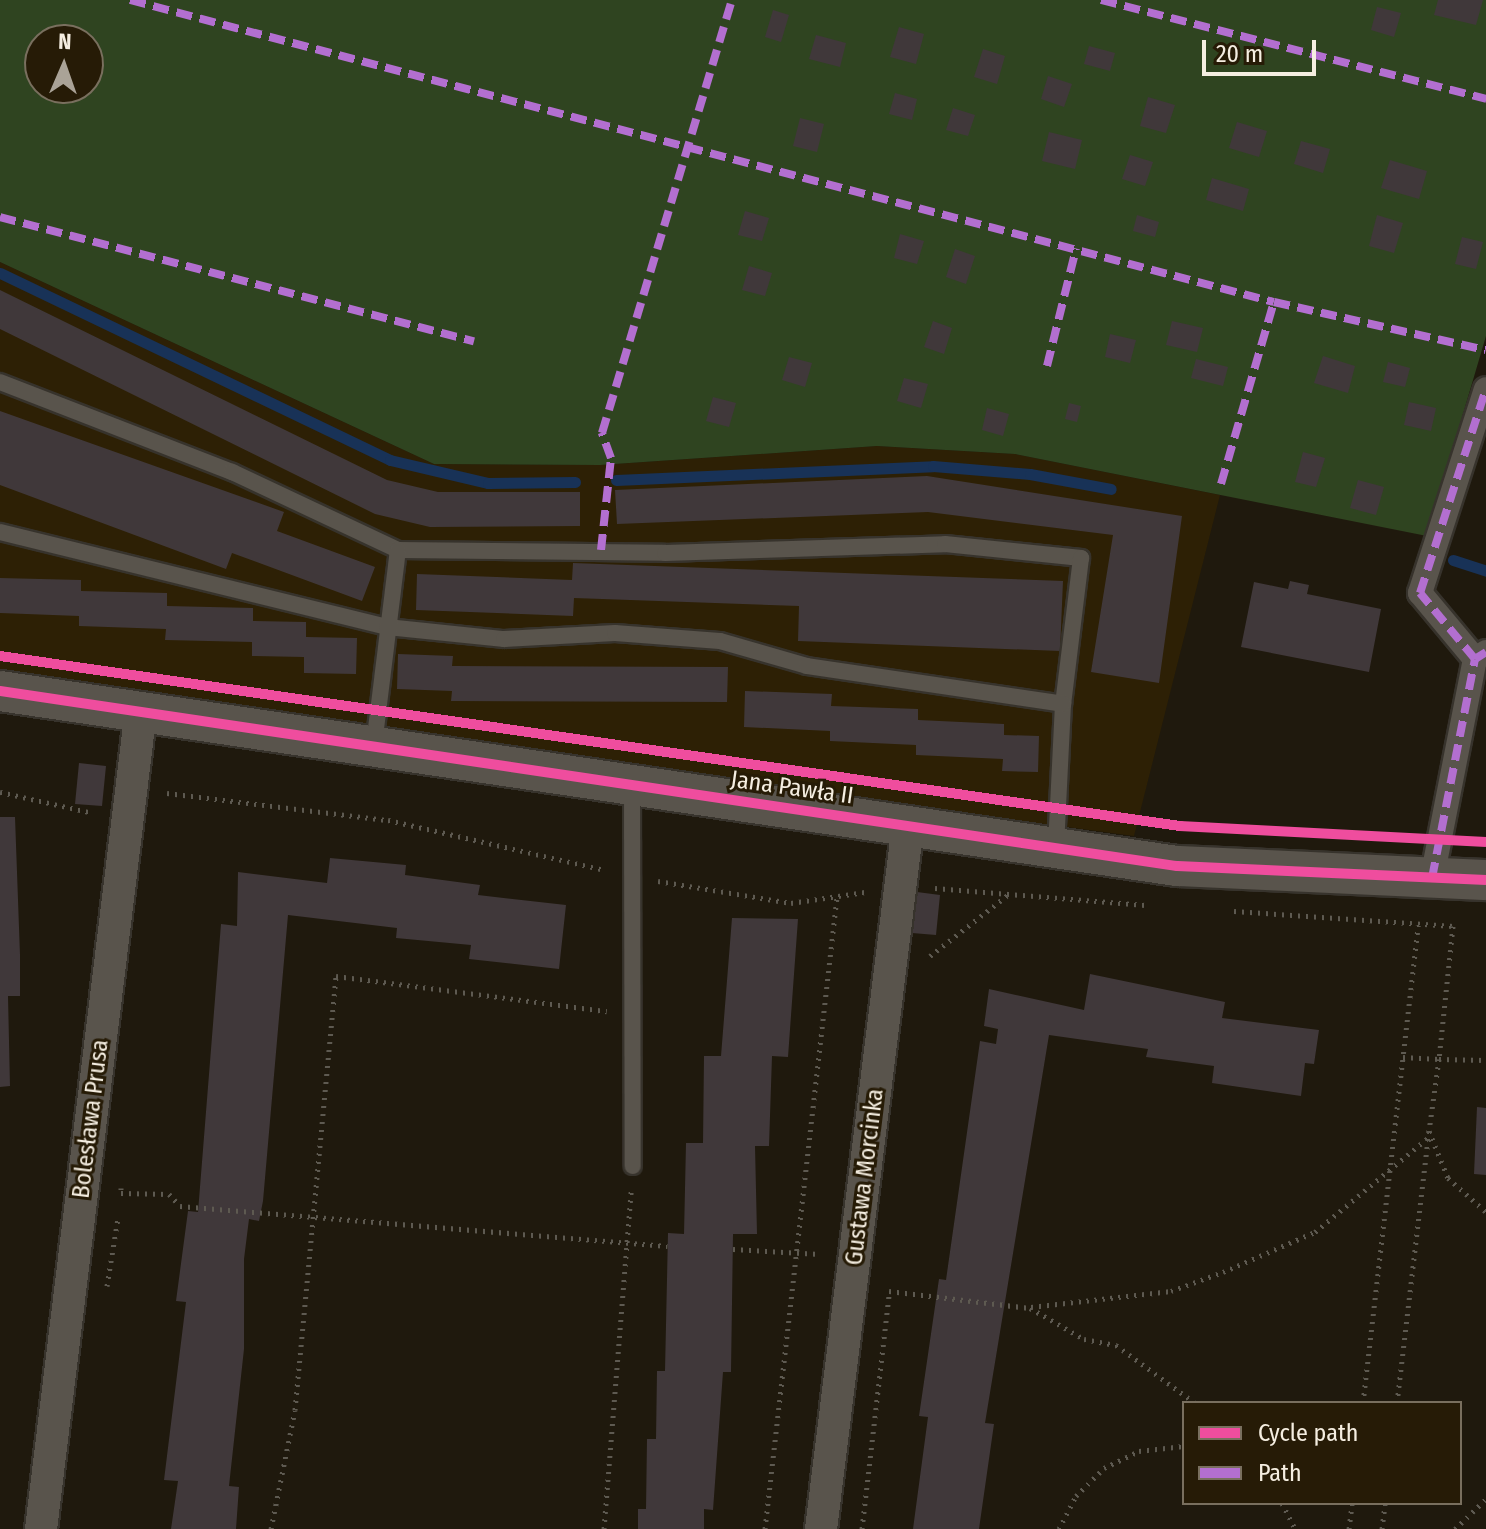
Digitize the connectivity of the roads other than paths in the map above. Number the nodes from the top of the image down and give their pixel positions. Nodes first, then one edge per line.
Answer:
1 (0, 382) edge
2 (1486, 389) edge
3 (0, 532) edge
4 (398, 550) junction
5 (387, 627) junction
6 (1480, 656) edge
7 (0, 691) edge
8 (1063, 704) junction
9 (141, 710) junction
10 (374, 745) junction
11 (632, 784) junction
12 (908, 825) junction
13 (1056, 847) junction
14 (1432, 878) junction
15 (1486, 880) edge
16 (633, 1166) road end
17 (41, 1529) edge
18 (821, 1529) edge

1 - 4 lane
2 - 6 street
3 - 5 lane
4 - 5 lane
4 - 8 lane
5 - 8 lane
5 - 10 lane
6 - 14 street
7 - 9 street, Jana Pawła II
8 - 13 lane
9 - 10 street, Jana Pawła II
9 - 17 street, Bolesława Prusa
10 - 11 street, Jana Pawła II
11 - 12 street, Jana Pawła II
11 - 16 lane
12 - 13 street, Jana Pawła II
12 - 18 street, Gustawa Morcinka
13 - 14 street, Jana Pawła II
14 - 15 street, Jana Pawła II

